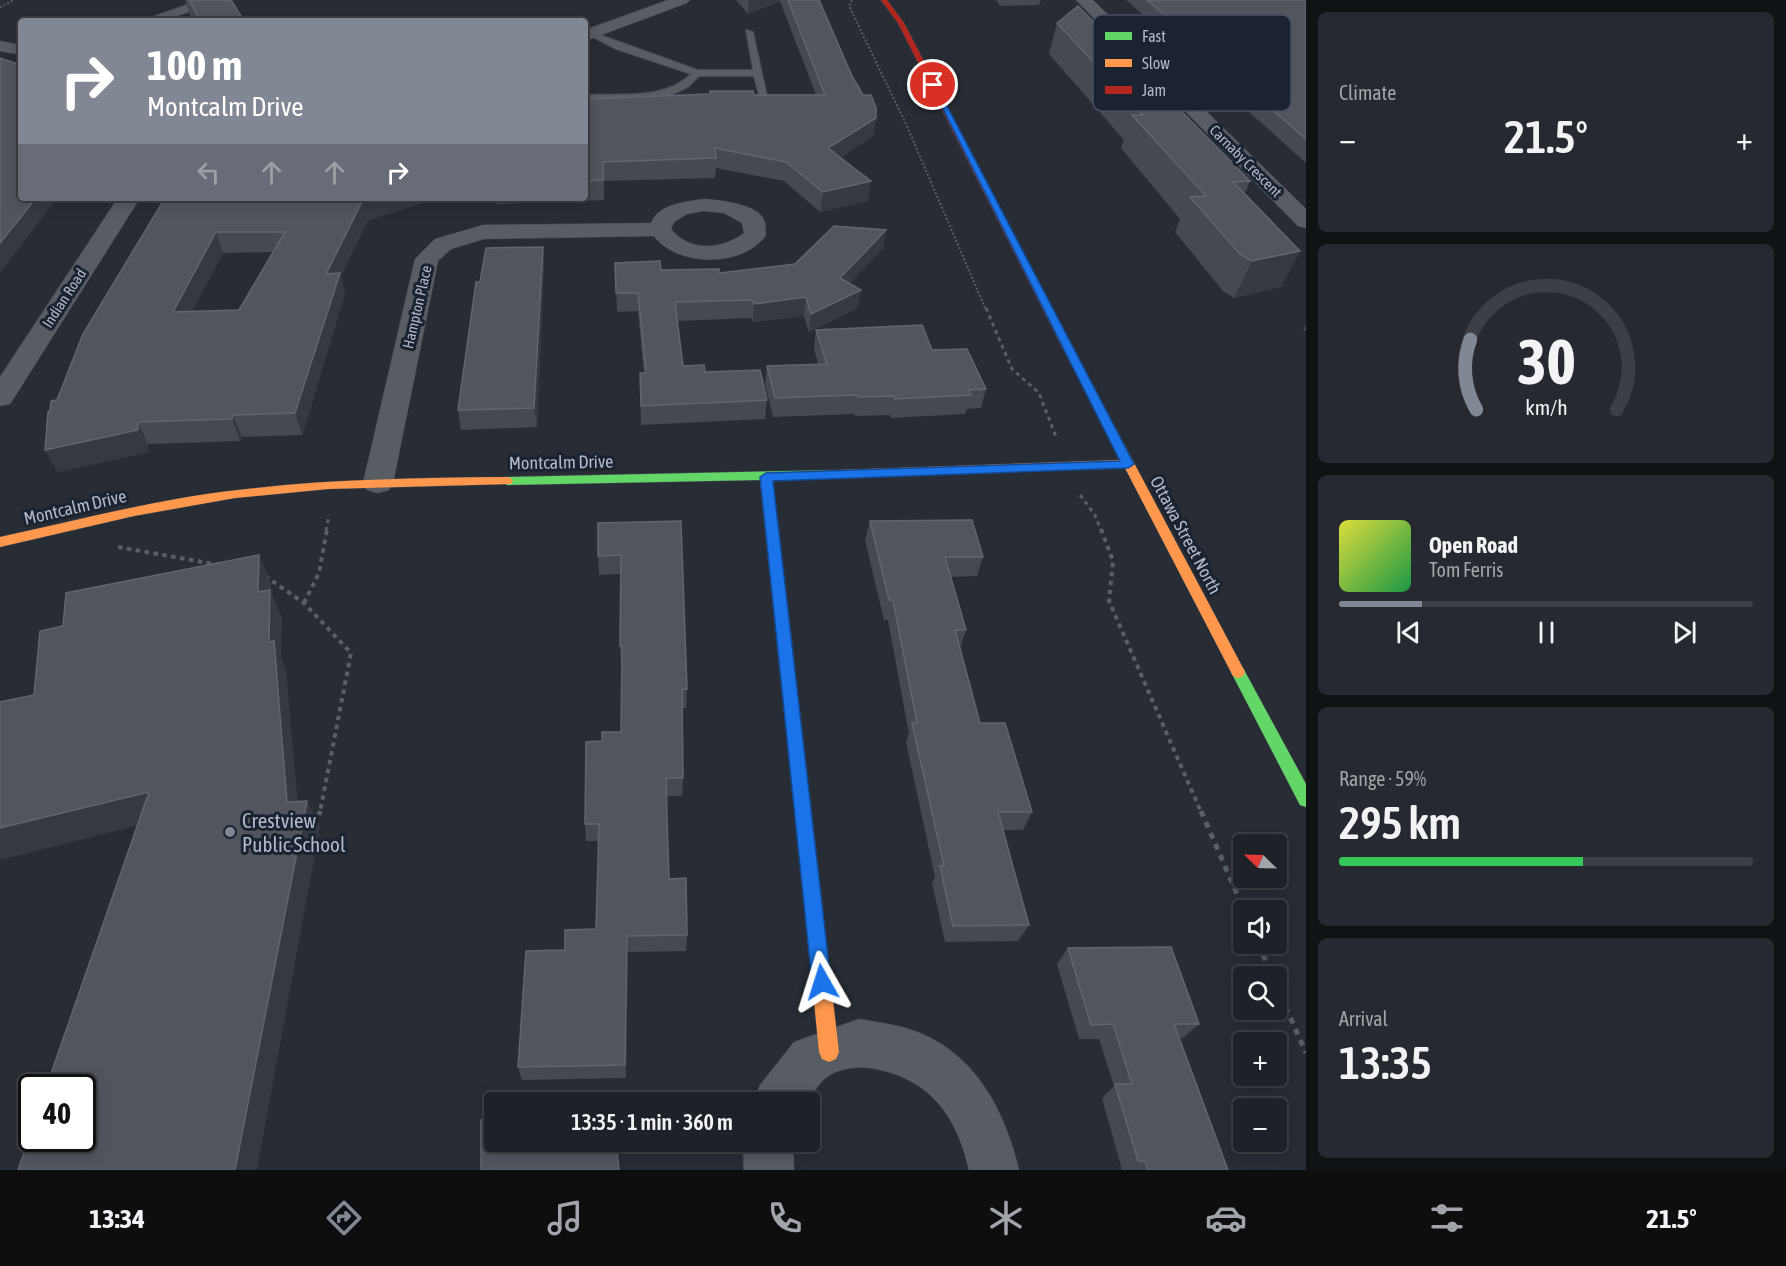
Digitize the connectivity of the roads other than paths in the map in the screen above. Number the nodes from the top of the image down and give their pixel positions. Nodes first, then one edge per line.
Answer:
1 (205, 0) edge
2 (682, 0) edge
3 (884, 0) edge
4 (1084, 0) edge
5 (1099, 15) edge
6 (154, 18) edge
7 (750, 32) dead end
8 (589, 35) edge
9 (0, 46) edge
10 (18, 49) edge
11 (697, 73) junction
12 (758, 73) junction
13 (588, 98) edge
14 (766, 103) edge
15 (1196, 111) edge
16 (127, 201) edge
17 (1306, 221) edge
18 (660, 229) dead end
19 (0, 398) edge
20 (1128, 464) junction
21 (766, 477) junction
22 (378, 483) junction
23 (0, 542) edge
24 (1306, 800) edge
25 (829, 1052) junction
26 (785, 1092) edge
27 (768, 1152) edge
28 (769, 1170) edge
29 (994, 1170) edge

1 - 6 lane
2 - 8 street
3 - 20 main road, Ottawa Street North
4 - 5 street, Carnaby Crescent
7 - 12 lane
8 - 11 lane
9 - 10 street
11 - 12 lane
11 - 13 lane
12 - 14 lane
15 - 17 street, Carnaby Crescent
16 - 19 street, Indian Road
18 - 22 street, Hampton Place
20 - 21 main road, Montcalm Drive
20 - 24 main road, Ottawa Street North
21 - 22 main road, Montcalm Drive
21 - 25 main road
22 - 23 main road, Montcalm Drive
25 - 26 street
25 - 29 street
27 - 28 street

